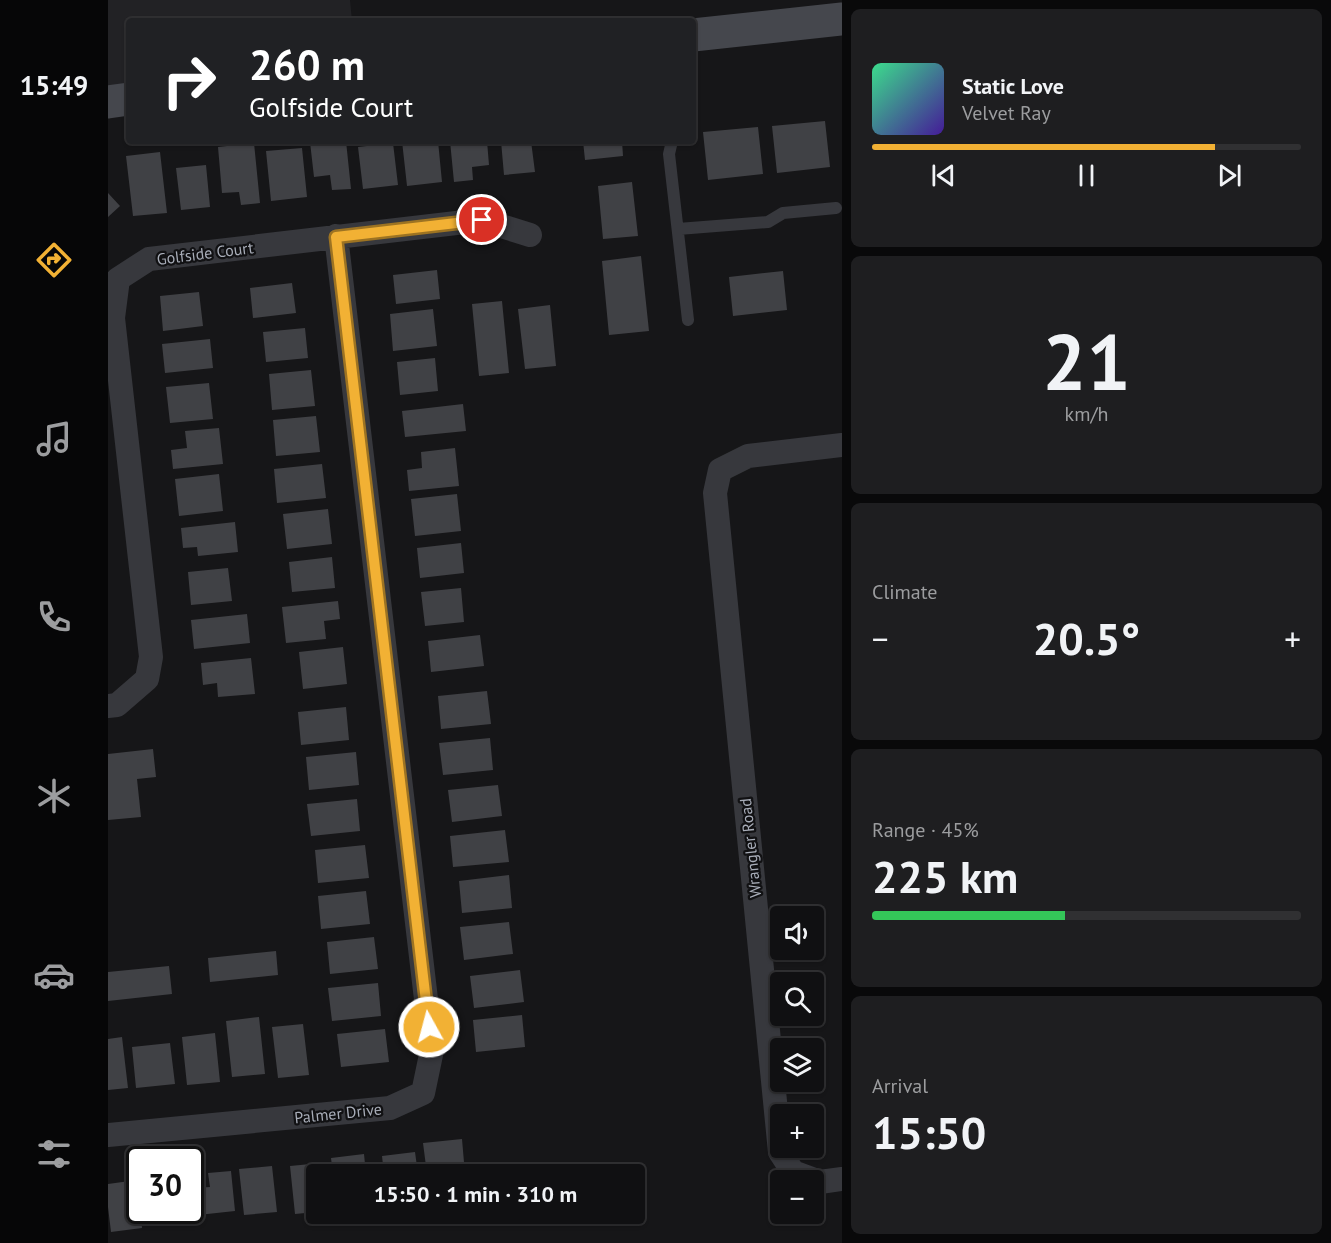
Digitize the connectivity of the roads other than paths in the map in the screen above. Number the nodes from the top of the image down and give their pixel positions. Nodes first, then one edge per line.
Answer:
1 (842, 19) edge
2 (696, 35) edge
3 (126, 99) edge
4 (108, 102) edge
5 (671, 144) edge
6 (836, 208) dead end
7 (678, 229) junction
8 (530, 235) dead end
9 (336, 237) junction
10 (688, 320) dead end
11 (842, 445) edge
12 (108, 706) edge
13 (108, 1135) edge
14 (842, 1179) edge

1 - 2 street
3 - 4 street
5 - 7 lane
6 - 7 lane
7 - 10 lane
8 - 9 street, Golfside Court
9 - 12 street, Golfside Court
9 - 13 street, Palmer Drive
11 - 14 street, Wrangler Road

